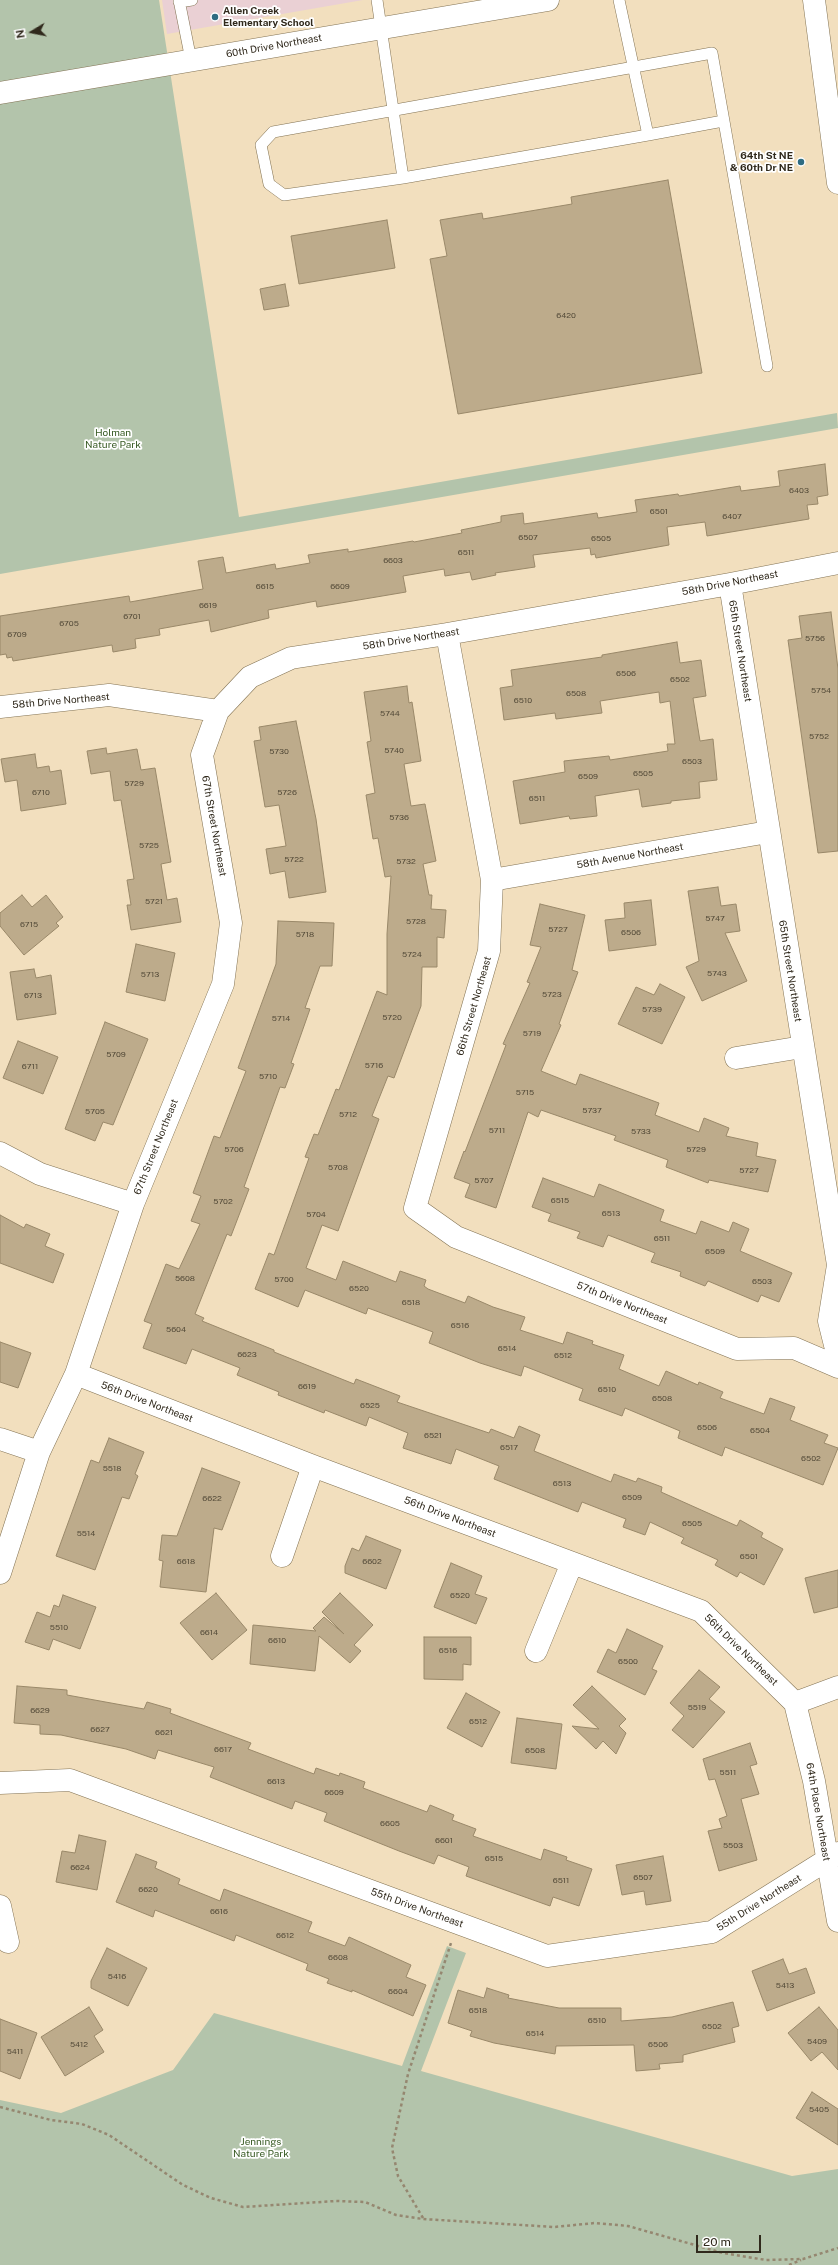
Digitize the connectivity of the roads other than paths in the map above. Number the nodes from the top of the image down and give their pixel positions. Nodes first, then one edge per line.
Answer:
1 (192, 0) edge
2 (377, 0) edge
3 (548, 0) edge
4 (619, 0) edge
5 (814, 0) edge
6 (179, 1) edge
7 (381, 27) junction
8 (191, 60) junction
9 (634, 67) junction
10 (0, 93) edge
11 (393, 110) junction
12 (723, 121) junction
13 (648, 135) junction
14 (403, 178) junction
15 (838, 183) edge
16 (767, 366) dead end
17 (838, 563) edge
18 (730, 584) junction
19 (447, 634) junction
20 (0, 707) edge
21 (218, 711) junction
22 (768, 832) junction
23 (492, 880) junction
24 (802, 1047) junction
25 (736, 1058) dead end
26 (0, 1154) edge
27 (133, 1204) junction
28 (415, 1208) joint
29 (838, 1357) edge
30 (838, 1366) edge
31 (76, 1374) junction
32 (0, 1440) edge
33 (39, 1452) junction
34 (313, 1466) junction
35 (282, 1556) dead end
36 (572, 1563) junction
37 (0, 1573) edge
38 (536, 1651) dead end
39 (838, 1687) edge
40 (795, 1703) junction
41 (0, 1783) edge
42 (834, 1860) edge
43 (0, 1906) edge
44 (838, 1921) edge
45 (8, 1942) dead end

1 - 6 lane
2 - 7 lane
3 - 7 street, 60th Drive Northeast
4 - 9 lane
5 - 15 street
6 - 8 lane
7 - 8 street, 60th Drive Northeast
7 - 11 lane
8 - 10 street, 60th Drive Northeast
9 - 11 lane
9 - 12 lane
9 - 13 lane
11 - 14 lane
11 - 14 lane
12 - 13 lane
12 - 16 lane
13 - 14 lane
17 - 18 street, 58th Drive Northeast
18 - 19 street, 58th Drive Northeast
18 - 22 street, 65th Street Northeast
19 - 21 street, 58th Drive Northeast
19 - 23 street, 66th Street Northeast
20 - 21 street, 58th Drive Northeast
21 - 27 street, 67th Street Northeast
22 - 23 street, 58th Avenue Northeast
22 - 24 street, 65th Street Northeast
23 - 28 street, 66th Street Northeast
24 - 25 street
24 - 29 street, 65th Street Northeast
26 - 27 street
27 - 31 street, 67th Street Northeast
28 - 30 street, 57th Drive Northeast
31 - 33 street, 67th Street Northeast
31 - 34 street, 56th Drive Northeast
32 - 33 street
33 - 37 street, 67th Street Northeast
34 - 35 street
34 - 36 street, 56th Drive Northeast
36 - 38 street
36 - 40 street, 56th Drive Northeast
39 - 40 street
40 - 42 street, 64th Place Northeast
41 - 42 street, 55th Drive Northeast
42 - 44 street, 64th Place Northeast
43 - 45 street

